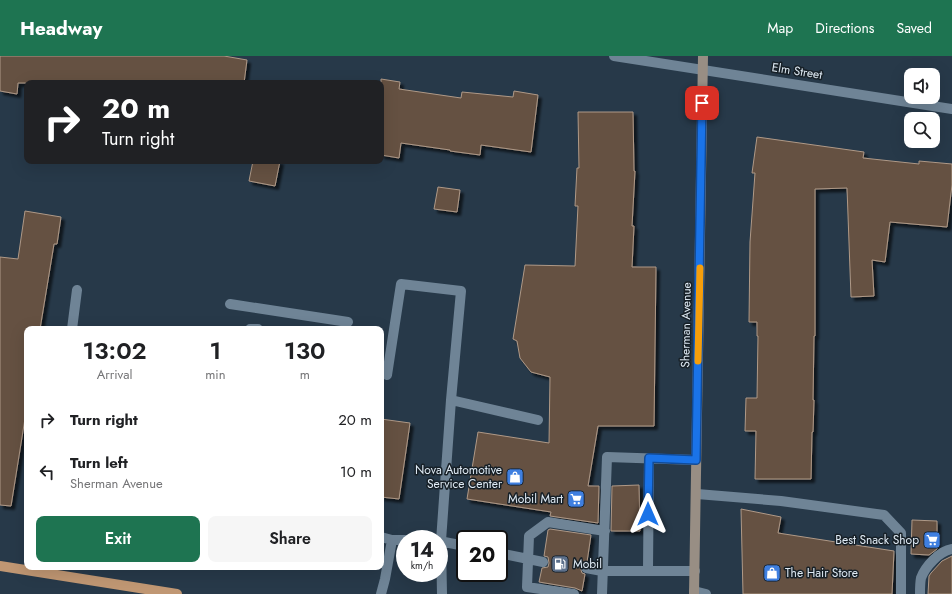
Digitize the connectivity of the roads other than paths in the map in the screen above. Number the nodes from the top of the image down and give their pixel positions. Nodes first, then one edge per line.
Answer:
1 (614, 56) edge
2 (703, 56) edge
3 (703, 70) junction
4 (952, 109) edge
5 (78, 290) dead end
6 (230, 304) dead end
7 (348, 322) dead end
8 (72, 326) edge
9 (387, 375) dead end
10 (451, 400) junction
11 (538, 420) dead end
12 (649, 458) junction
13 (696, 460) junction
14 (696, 494) junction
15 (441, 530) edge
16 (604, 531) junction
17 (384, 538) edge
18 (392, 540) junction
19 (396, 540) edge
20 (952, 549) edge
21 (508, 555) edge
22 (528, 560) junction
23 (543, 562) dead end
24 (0, 566) edge
25 (24, 568) edge
26 (586, 568) dead end
27 (41, 570) edge
28 (602, 570) junction
29 (648, 570) junction
30 (695, 571) junction
31 (442, 582) edge
32 (694, 593) edge
33 (177, 594) edge
34 (381, 594) edge
35 (442, 594) edge
36 (574, 594) edge
37 (602, 594) edge
38 (706, 594) edge
39 (901, 594) edge
40 (920, 594) edge

1 - 3 street, Elm Street
2 - 3 main road, Sherman Avenue
3 - 4 street, Elm Street
3 - 13 main road, Sherman Avenue
5 - 8 street
6 - 7 street
9 - 10 street
10 - 11 street
10 - 15 street
12 - 13 street
12 - 16 street
12 - 29 street
13 - 14 main road, Sherman Avenue
14 - 30 main road, Sherman Avenue
14 - 39 street
16 - 22 street
16 - 28 street
17 - 18 street
18 - 19 street
18 - 34 street
20 - 40 street
21 - 22 street
22 - 23 street
22 - 36 street
24 - 25 main road
26 - 28 street
27 - 33 main road
28 - 29 street
28 - 37 street
29 - 30 street
30 - 32 main road, Sherman Avenue
31 - 35 street
32 - 38 street

